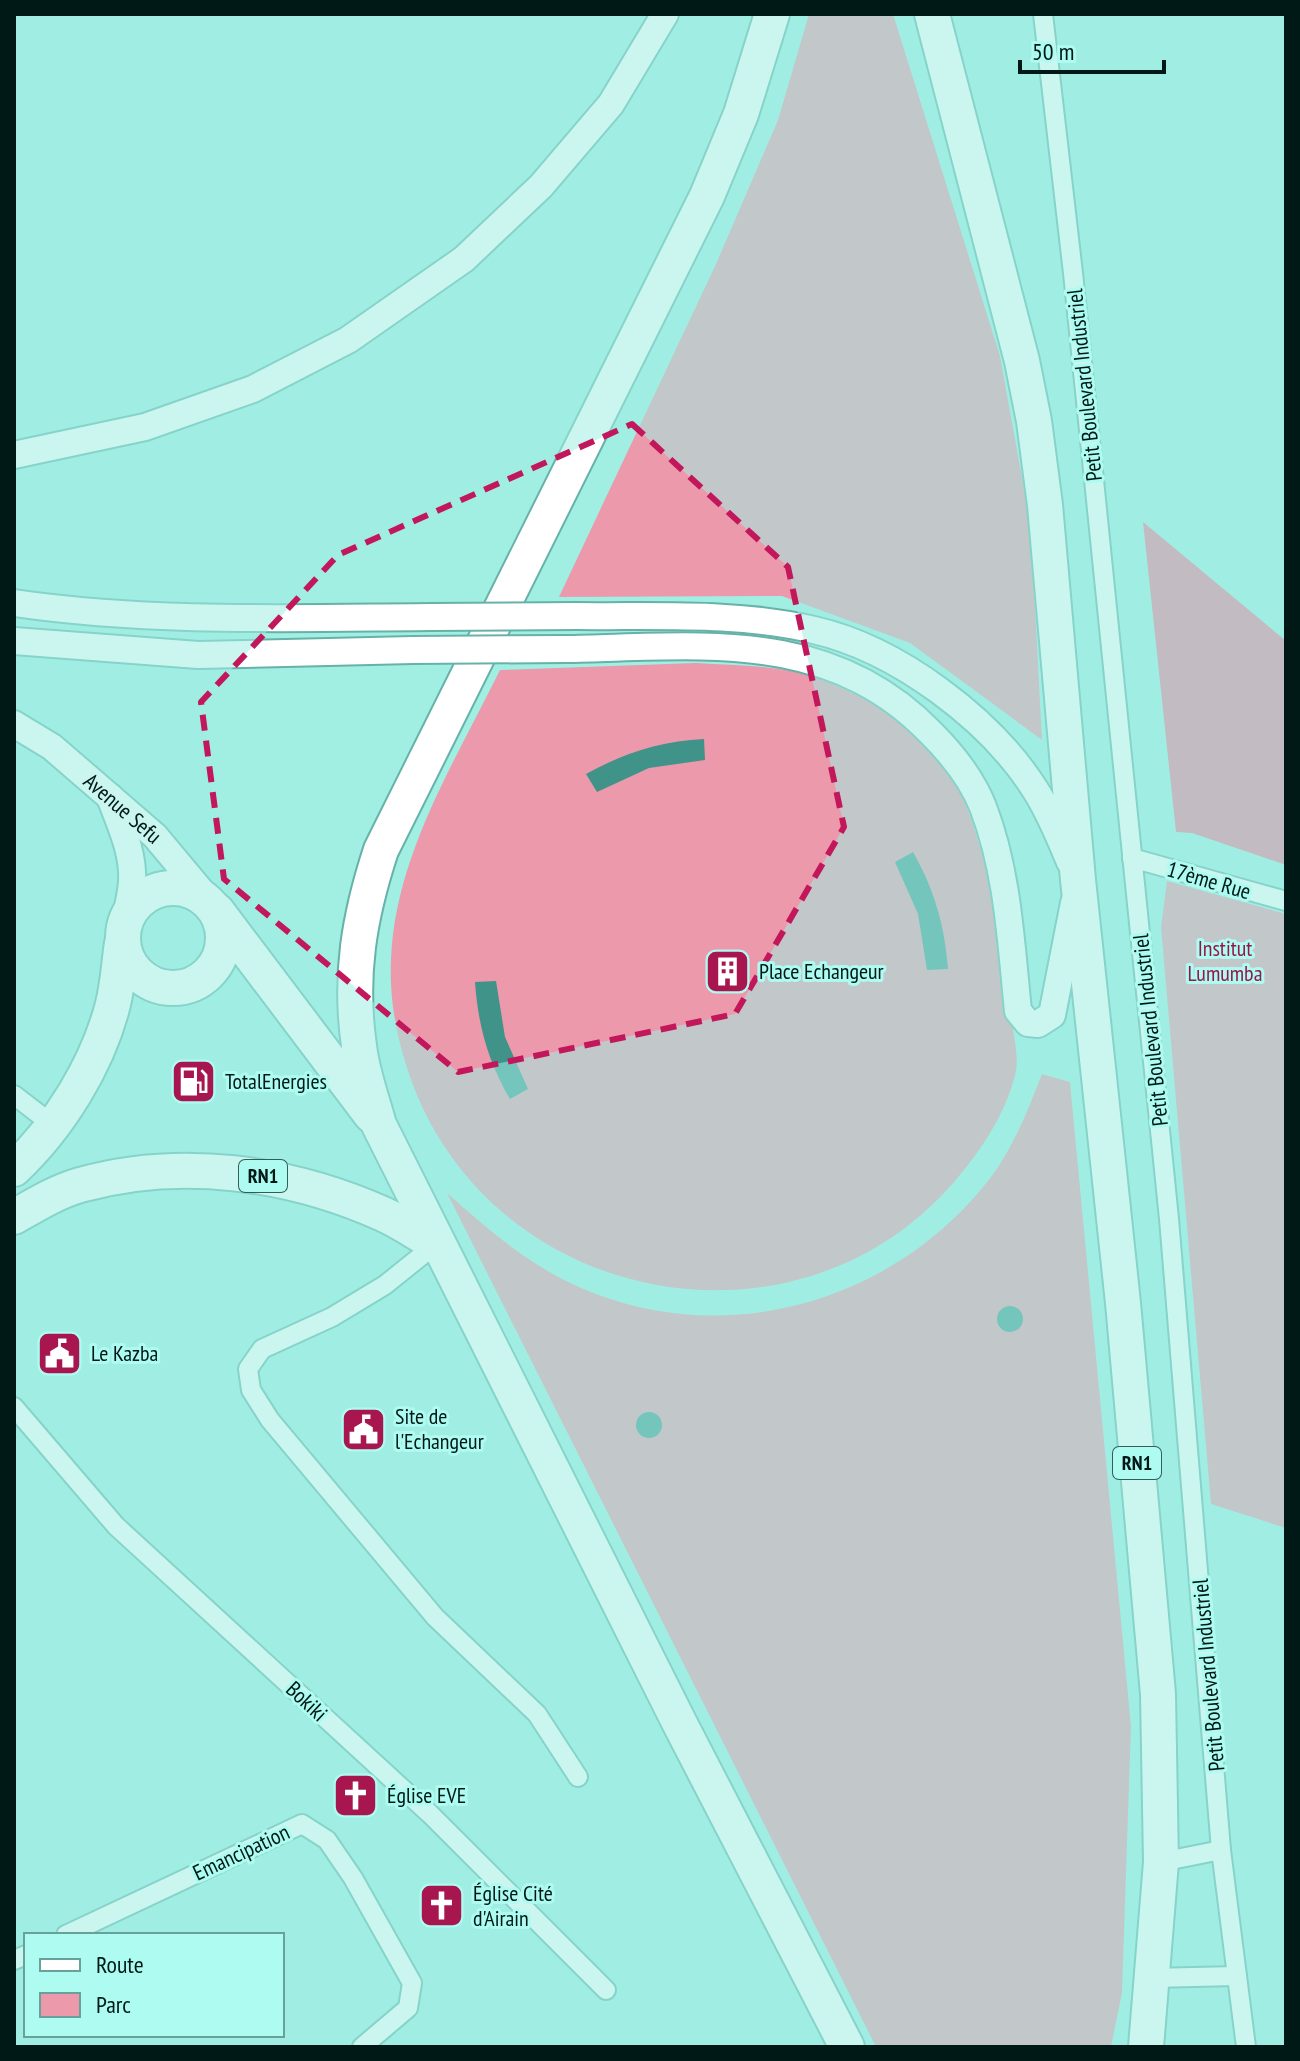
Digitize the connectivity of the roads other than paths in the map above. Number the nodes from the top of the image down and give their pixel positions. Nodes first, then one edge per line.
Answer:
1 (665, 14) edge
2 (772, 14) edge
3 (932, 14) edge
4 (1043, 14) edge
5 (14, 455) edge
6 (14, 603) edge
7 (14, 641) edge
8 (14, 724) edge
9 (108, 794) junction
10 (1132, 858) junction
11 (1078, 880) junction
12 (1286, 901) edge
13 (216, 909) junction
14 (123, 934) junction
15 (356, 1004) junction
16 (295, 1013) junction
17 (14, 1095) edge
18 (53, 1125) junction
19 (379, 1125) junction
20 (20, 1154) edge
21 (14, 1217) edge
22 (436, 1244) junction
23 (14, 1407) edge
24 (578, 1777) dead end
25 (1221, 1850) junction
26 (1161, 1862) junction
27 (70, 1933) edge
28 (1237, 1976) junction
29 (1150, 1989) junction
30 (606, 1990) dead end
31 (847, 2046) edge
32 (362, 2047) edge
33 (1131, 2047) edge
34 (1146, 2047) edge
35 (1246, 2047) edge

1 - 5 main road
2 - 15 highway
3 - 11 highway
4 - 10 street, Petit Boulevard Industriel
6 - 11 main road, bridge
7 - 11 main road, bridge
8 - 9 main road, Avenue Sefu
9 - 13 main road, Avenue Sefu
9 - 14 main road
10 - 12 street, 17ème Rue
10 - 25 street, Petit Boulevard Industriel
11 - 26 highway, RN1
13 - 14 highway
13 - 14 highway
13 - 16 highway
14 - 18 highway
15 - 16 highway
15 - 19 highway
16 - 19 highway
17 - 18 street
18 - 20 highway
19 - 22 highway
21 - 22 highway, RN1
22 - 24 street
22 - 31 highway
23 - 30 street, Bokiki
25 - 26 street
25 - 28 street, Petit Boulevard Industriel
26 - 29 highway, RN1
27 - 32 street, Emancipation
28 - 29 street
28 - 35 street, Petit Boulevard Industriel
29 - 33 highway
29 - 34 highway, RN1

